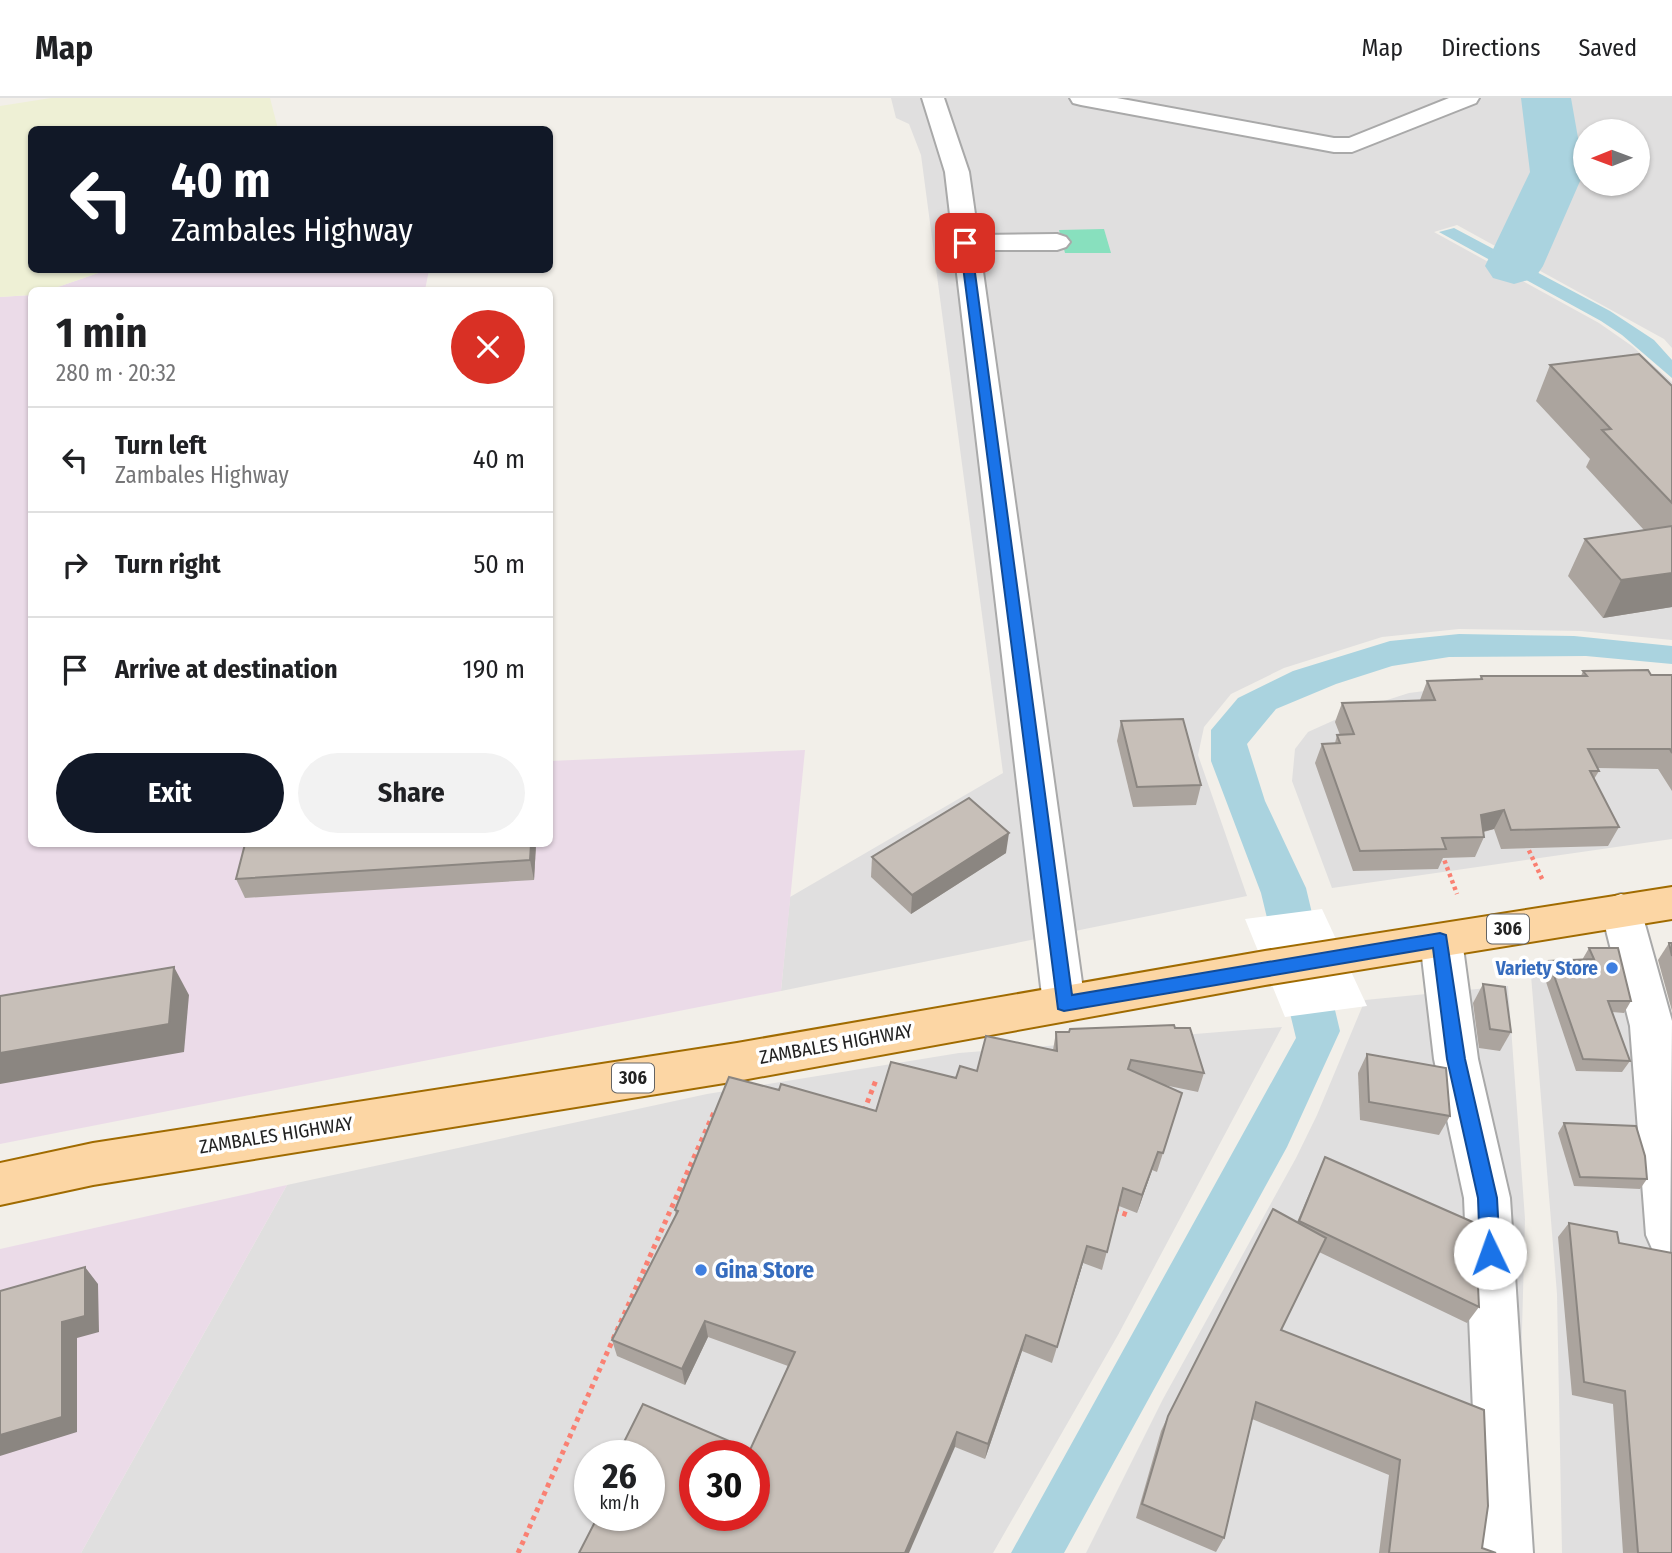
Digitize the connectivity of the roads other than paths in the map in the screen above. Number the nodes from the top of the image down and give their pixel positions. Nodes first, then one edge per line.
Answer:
1 (933, 98) edge
2 (1081, 98) edge
3 (1468, 98) edge
4 (1057, 242) dead end
5 (965, 243) junction
6 (1672, 903) edge
7 (1620, 910) junction
8 (1457, 937) junction
9 (1064, 1004) junction
10 (0, 1184) edge
11 (1671, 1235) edge
12 (1506, 1553) edge

1 - 5 street
2 - 3 street
4 - 5 street
5 - 9 street
6 - 7 main road, ZAMBALES HIGHWAY / 306
7 - 8 main road, ZAMBALES HIGHWAY / 306
7 - 11 street
8 - 9 main road, ZAMBALES HIGHWAY / 306
8 - 12 street
9 - 10 main road, ZAMBALES HIGHWAY / 306

